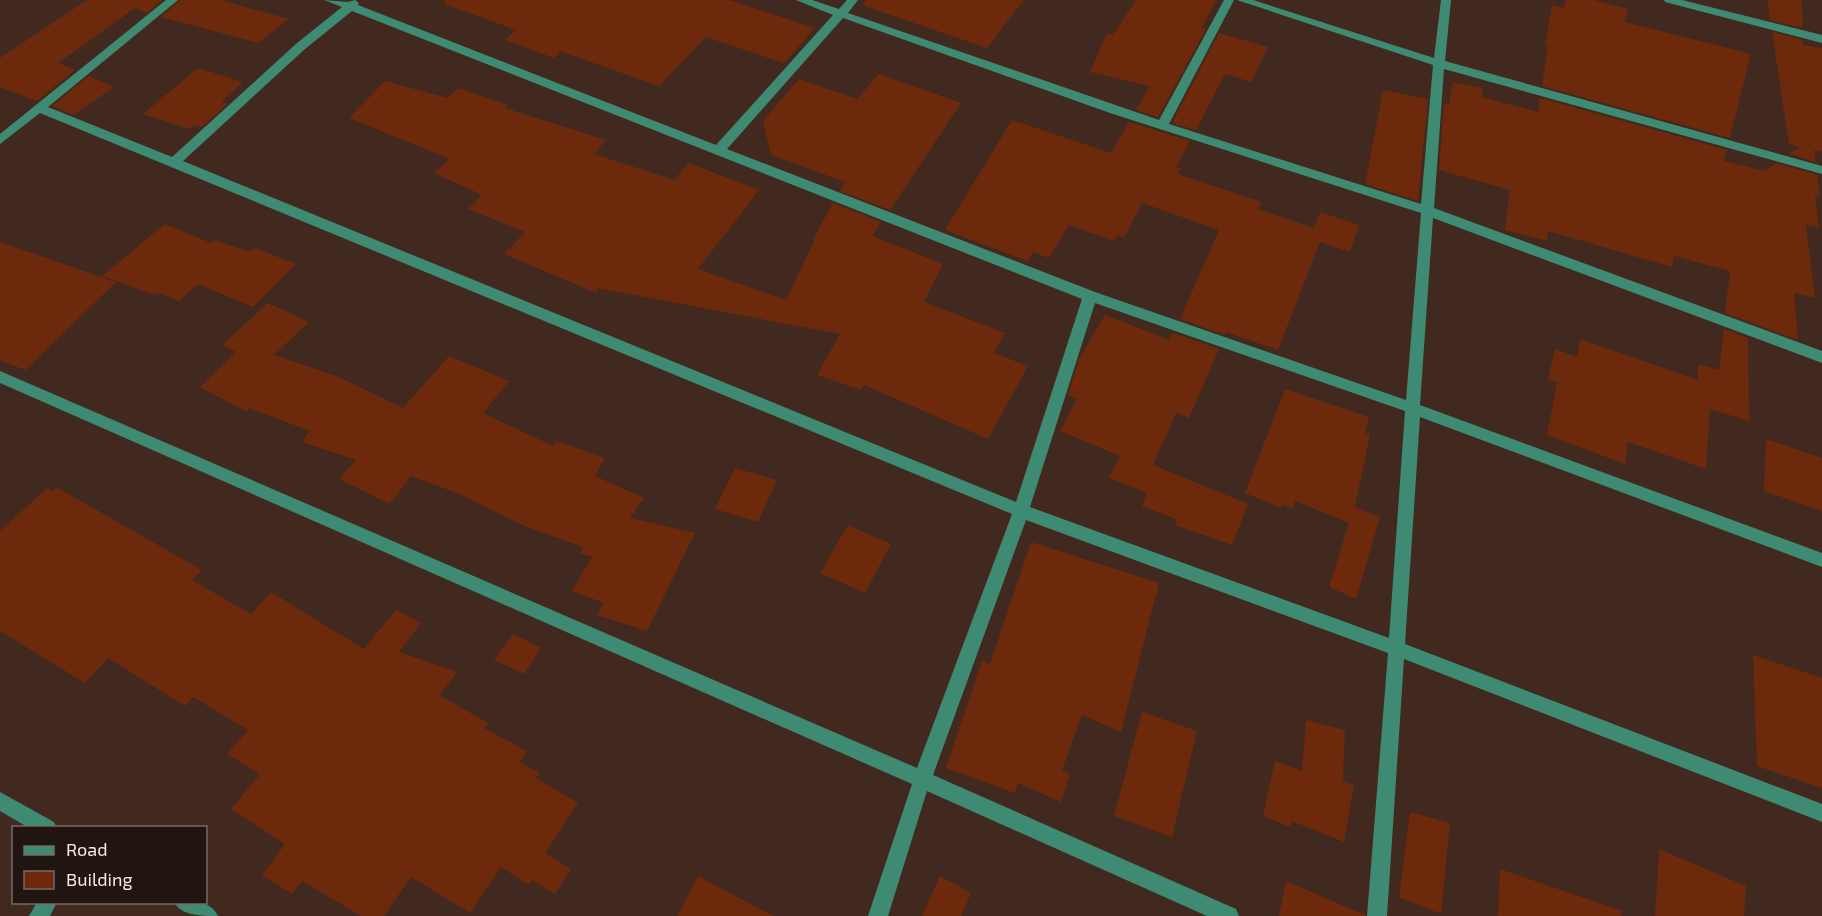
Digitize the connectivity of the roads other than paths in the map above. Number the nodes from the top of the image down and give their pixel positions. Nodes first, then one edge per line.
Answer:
1 (173, 0) edge
2 (329, 0) edge
3 (801, 0) edge
4 (853, 0) edge
5 (1229, 0) edge
6 (1242, 0) edge
7 (1446, 0) edge
8 (1669, 0) edge
9 (354, 3) edge
10 (842, 14) junction
11 (1822, 39) edge
12 (1438, 63) junction
13 (38, 108) junction
14 (1162, 126) junction
15 (0, 140) edge
16 (718, 151) junction
17 (174, 162) junction
18 (1822, 170) edge
19 (1428, 211) junction
20 (1090, 296) junction
21 (1822, 357) edge
22 (0, 376) edge
23 (1413, 408) junction
24 (1021, 511) junction
25 (1822, 560) edge
26 (1398, 649) junction
27 (922, 779) junction
28 (0, 801) edge
29 (1822, 813) edge
30 (44, 826) edge
31 (185, 904) edge
32 (208, 916) edge
33 (879, 916) edge
34 (1228, 916) edge
35 (1377, 916) edge

1 - 13 street
2 - 9 street
3 - 10 street
4 - 10 street
5 - 14 street
6 - 12 street
7 - 12 street
8 - 11 street
9 - 16 street
9 - 17 street
10 - 14 street
10 - 16 street
12 - 18 street
12 - 19 street
13 - 15 street
13 - 17 street
14 - 19 street
16 - 20 street
17 - 24 street
19 - 21 street
19 - 23 street
20 - 23 street
20 - 24 street
22 - 27 street
23 - 25 street
23 - 26 street
24 - 26 street
24 - 27 street
26 - 29 street
26 - 35 street
27 - 33 street
27 - 34 street
28 - 30 street
31 - 32 street

